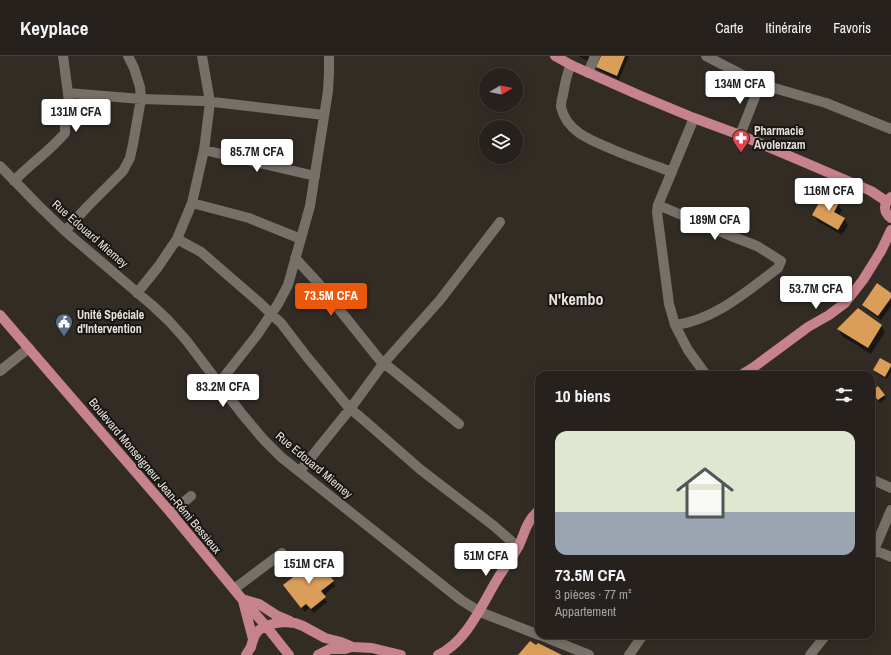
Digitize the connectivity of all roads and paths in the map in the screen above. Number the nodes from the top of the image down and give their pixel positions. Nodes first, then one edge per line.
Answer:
1 (63, 56) edge
2 (128, 56) edge
3 (202, 56) edge
4 (329, 56) edge
5 (554, 56) edge
6 (595, 56) edge
7 (706, 56) edge
8 (571, 65) junction
9 (588, 73) junction
10 (760, 84) junction
11 (68, 93) junction
12 (142, 99) junction
13 (210, 102) junction
14 (324, 115) junction
15 (694, 118) junction
16 (891, 129) edge
17 (740, 135) junction
18 (204, 150) junction
19 (0, 166) edge
20 (672, 172) junction
21 (315, 176) junction
22 (14, 180) junction
23 (889, 199) edge
24 (192, 203) junction
25 (658, 205) junction
26 (891, 218) edge
27 (500, 222) dead end
28 (891, 230) edge
29 (65, 231) junction
30 (177, 239) junction
31 (301, 239) junction
32 (295, 258) junction
33 (138, 292) junction
34 (271, 314) junction
35 (0, 315) edge
36 (675, 325) junction
37 (29, 348) junction
38 (384, 363) junction
39 (0, 371) edge
40 (703, 371) edge
41 (748, 371) edge
42 (218, 383) junction
43 (350, 409) junction
44 (459, 424) dead end
45 (300, 471) junction
46 (875, 481) edge
47 (891, 488) edge
48 (191, 496) dead end
49 (891, 510) edge
50 (171, 513) junction
51 (535, 514) edge
52 (518, 547) junction
53 (875, 549) edge
54 (282, 553) dead end
55 (875, 554) edge
56 (891, 557) edge
57 (234, 589) junction
58 (242, 599) junction
59 (480, 612) junction
60 (295, 623) junction
61 (266, 626) junction
62 (310, 630) junction
63 (535, 633) edge
64 (556, 639) edge
65 (640, 639) edge
66 (823, 639) edge
67 (353, 647) junction
68 (251, 649) edge
69 (386, 653) edge
70 (320, 654) edge
71 (288, 655) edge
72 (401, 655) edge
73 (438, 655) edge
74 (589, 655) edge
75 (629, 655) edge
76 (810, 655) edge

1 - 11 street
2 - 12 street
3 - 13 street
4 - 14 street
5 - 8 main road
6 - 9 street
7 - 10 street
8 - 9 main road
8 - 20 street
9 - 15 main road
10 - 16 street
10 - 17 street
11 - 12 street
11 - 22 street
12 - 13 street
12 - 29 street
13 - 14 street
13 - 18 street
14 - 21 street
15 - 17 main road
15 - 20 street
17 - 23 main road
18 - 21 street
18 - 24 street
19 - 22 street, Rue Edouard Miemey
20 - 25 street
21 - 31 street
22 - 29 street, Rue Edouard Miemey
23 - 26 main road
24 - 30 street
24 - 31 street
25 - 36 street
25 - 36 street
27 - 38 street
28 - 41 main road
29 - 33 street, Rue Edouard Miemey
30 - 33 street
30 - 34 street
31 - 32 street
32 - 34 street
32 - 38 street
33 - 42 street, Rue Edouard Miemey
34 - 42 street
34 - 43 street
35 - 37 main road, Boulevard Monseigneur Jean-Rémi Bessieux
36 - 40 street
37 - 39 street
37 - 50 main road, Boulevard Monseigneur Jean-Rémi Bessieux
38 - 43 street
38 - 44 street
42 - 45 street, Rue Edouard Miemey
43 - 45 street
43 - 52 street
45 - 59 street, Rue Edouard Miemey
46 - 47 street
48 - 50 street
49 - 53 street
50 - 57 main road, Boulevard Monseigneur Jean-Rémi Bessieux
51 - 52 main road
52 - 59 main road
54 - 57 street
55 - 56 street
57 - 58 main road, Boulevard Monseigneur Jean-Rémi Bessieux
58 - 60 main road
58 - 61 main road, Boulevard Monseigneur Jean-Rémi Bessieux
58 - 68 main road
59 - 63 street, Rue Edouard Miemey
59 - 73 main road
60 - 61 main road
60 - 62 main road
61 - 68 main road
61 - 71 main road, Boulevard Monseigneur Jean-Rémi Bessieux
62 - 67 main road
62 - 70 main road
64 - 74 street, Rue Edouard Miemey
65 - 75 street
66 - 76 street
67 - 69 main road
67 - 70 main road
69 - 72 main road

